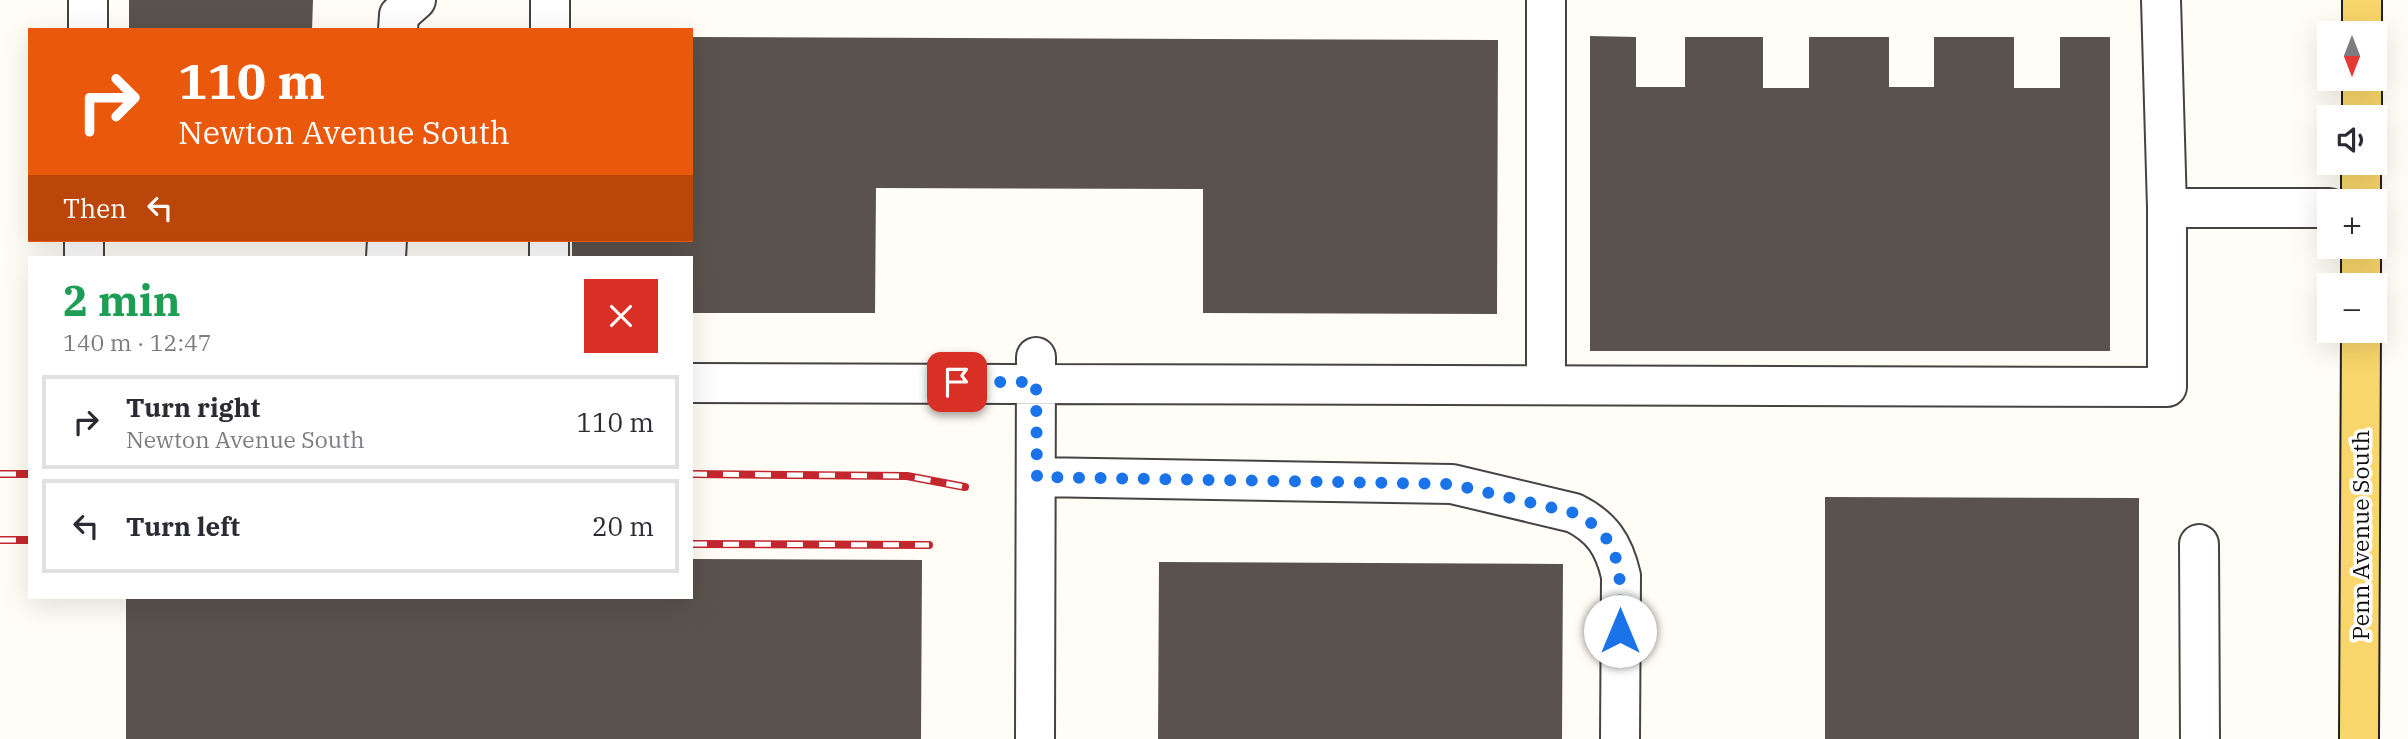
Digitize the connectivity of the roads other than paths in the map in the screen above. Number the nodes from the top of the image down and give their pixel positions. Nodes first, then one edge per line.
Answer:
1 (88, 0) edge
2 (416, 0) edge
3 (551, 0) edge
4 (1546, 0) edge
5 (2161, 0) edge
6 (2362, 0) edge
7 (2362, 21) edge
8 (88, 28) edge
9 (398, 28) edge
10 (550, 28) edge
11 (2167, 208) junction
12 (2317, 208) edge
13 (2361, 343) edge
14 (1036, 369) junction
15 (693, 383) edge
16 (1546, 386) junction
17 (1037, 477) junction
18 (2199, 544) dead end
19 (1035, 739) edge
20 (1620, 739) edge
21 (2200, 739) edge
22 (2359, 739) edge

1 - 8 street
2 - 9 street
3 - 10 street
4 - 16 street
5 - 11 street
6 - 7 main road
11 - 12 street
11 - 16 street
13 - 22 main road, Penn Avenue South
14 - 15 street
14 - 16 street
14 - 17 street
17 - 19 street
17 - 20 street
18 - 21 street

